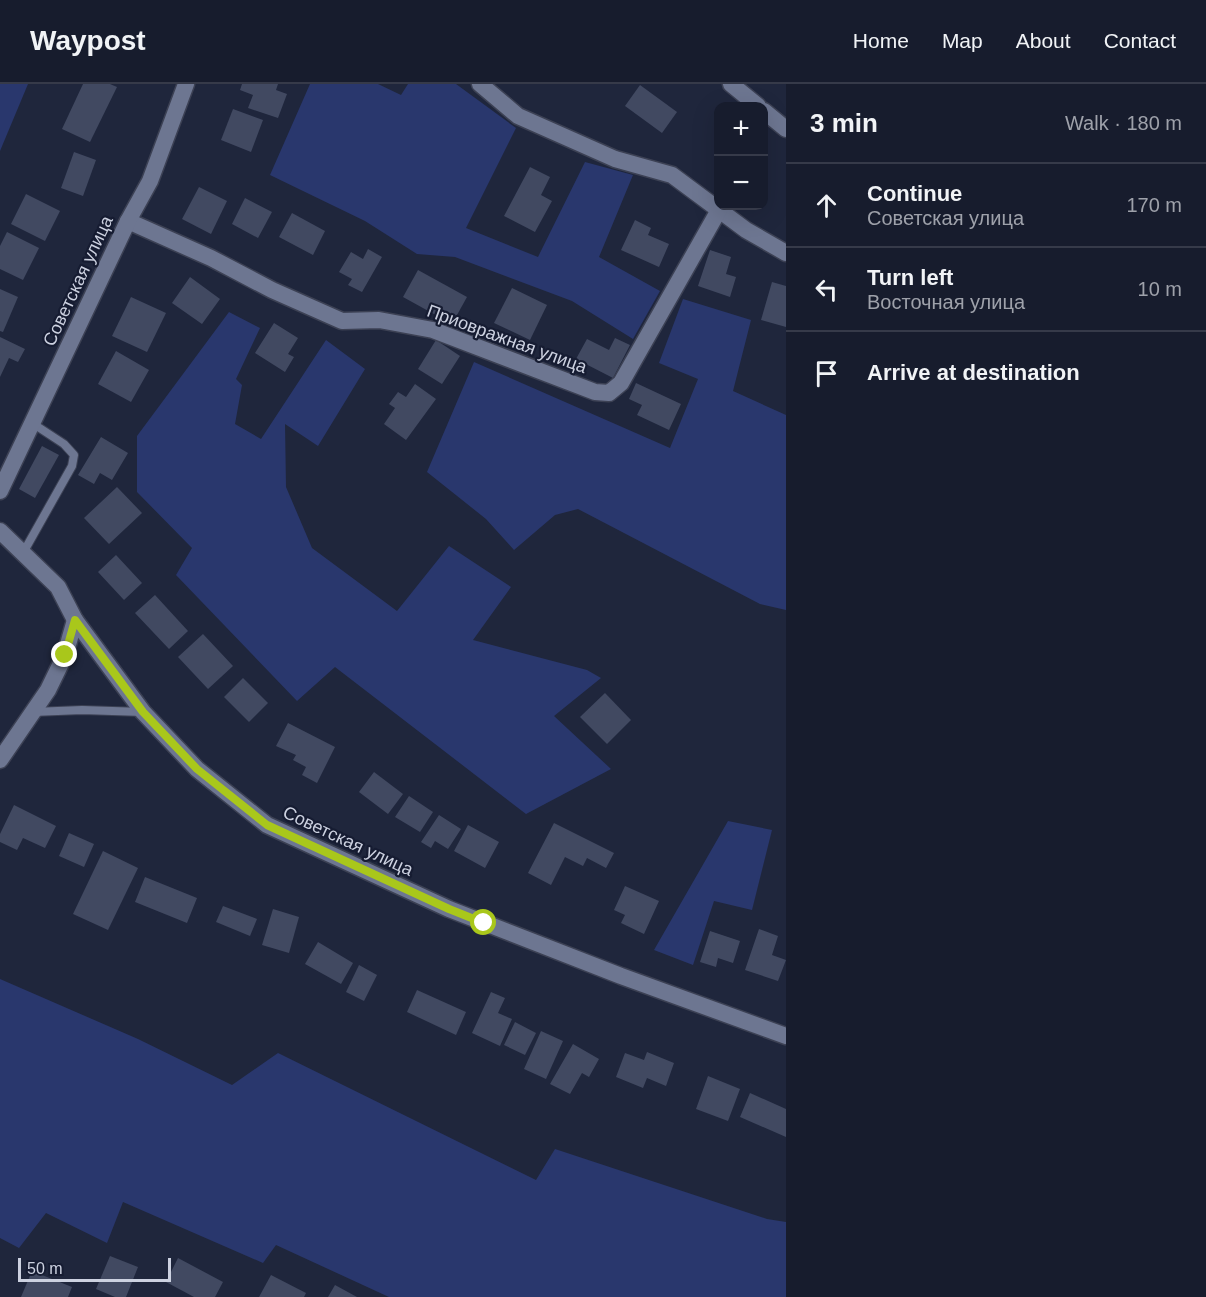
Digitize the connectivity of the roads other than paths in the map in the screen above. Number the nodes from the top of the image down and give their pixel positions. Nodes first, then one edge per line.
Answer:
1 (186, 84) edge
2 (480, 84) edge
3 (731, 84) edge
4 (753, 102) edge
5 (768, 114) edge
6 (786, 129) edge
7 (714, 206) edge
8 (719, 210) joint
9 (128, 220) junction
10 (786, 253) edge
11 (32, 423) junction
12 (0, 491) edge
13 (0, 531) edge
14 (23, 553) junction
15 (75, 620) junction
16 (32, 712) junction
17 (143, 712) junction
18 (0, 760) edge
19 (786, 1036) edge

1 - 9 street, Советская улица
2 - 7 street
3 - 4 street
5 - 6 street
8 - 9 street, Приовражная улица
8 - 10 street
9 - 11 street, Советская улица
11 - 12 street, Советская улица
11 - 14 lane
13 - 14 street, Советская улица
14 - 15 street, Советская улица
15 - 16 street
15 - 17 street, Советская улица
16 - 17 lane
16 - 18 street
17 - 19 street, Советская улица

